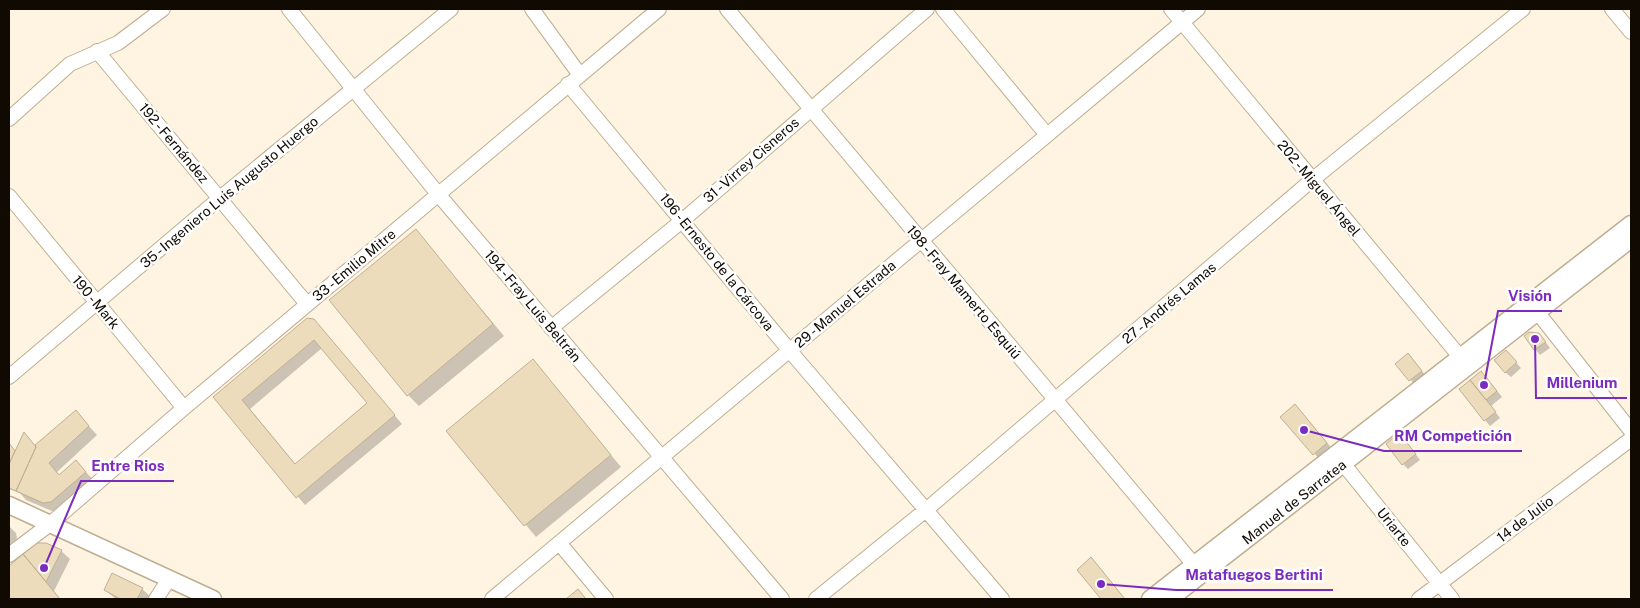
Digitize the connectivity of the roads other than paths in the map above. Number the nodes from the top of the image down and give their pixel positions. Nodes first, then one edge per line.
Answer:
1 (163, 9) edge
2 (289, 9) edge
3 (451, 9) edge
4 (532, 9) edge
5 (659, 9) edge
6 (727, 9) edge
7 (927, 9) edge
8 (943, 9) edge
9 (1171, 9) edge
10 (1198, 9) edge
11 (1523, 9) edge
12 (1612, 9) edge
13 (1182, 22) junction
14 (1631, 32) edge
15 (97, 52) junction
16 (580, 75) junction
17 (568, 84) junction
18 (353, 89) junction
19 (810, 108) junction
20 (9, 119) edge
21 (1047, 136) junction
22 (1312, 180) junction
23 (438, 194) junction
24 (9, 196) edge
25 (220, 198) junction
26 (683, 220) junction
27 (1631, 224) edge
28 (1631, 239) edge
29 (920, 240) junction
30 (96, 303) junction
31 (307, 304) junction
32 (1534, 307) junction
33 (551, 328) junction
34 (790, 351) junction
35 (1464, 362) junction
36 (9, 378) edge
37 (1056, 399) junction
38 (184, 408) junction
39 (1631, 431) edge
40 (1631, 440) edge
41 (663, 459) junction
42 (1340, 459) junction
43 (9, 505) edge
44 (927, 509) junction
45 (50, 524) junction
46 (560, 544) junction
47 (9, 555) edge
48 (1198, 570) junction
49 (169, 579) junction
50 (1440, 583) junction
51 (156, 599) edge
52 (213, 599) edge
53 (492, 599) edge
54 (606, 599) edge
55 (782, 599) edge
56 (816, 599) edge
57 (1002, 599) edge
58 (1150, 599) edge
59 (1170, 599) edge
60 (1419, 599) edge
61 (1452, 599) edge

1 - 15 street
2 - 18 street, 194 - Fray Luis Beltrán
3 - 18 street, 35 - Ingeniero Luis Augusto Huergo
4 - 16 street
5 - 16 street, 33 - Emilio Mitre
6 - 19 street, 198 - Fray Mamerto Esquiú
7 - 19 street, 31 - Virrey Cisneros
8 - 21 street
9 - 13 street, 202 - Miguel Ángel
10 - 13 street, 29 - Manuel Estrada
11 - 22 street, 27 - Andrés Lamas
12 - 14 street
13 - 21 street, 29 - Manuel Estrada
13 - 22 street, 202 - Miguel Ángel
15 - 20 street
15 - 25 street, 192 - Fernández
16 - 17 street, 33 - Emilio Mitre
17 - 23 street, 33 - Emilio Mitre
17 - 26 street, 196 - Ernesto de la Cárcova
18 - 23 street, 194 - Fray Luis Beltrán
18 - 25 street, 35 - Ingeniero Luis Augusto Huergo
19 - 26 street, 31 - Virrey Cisneros
19 - 29 street, 198 - Fray Mamerto Esquiú
21 - 29 street, 29 - Manuel Estrada
22 - 35 street, 202 - Miguel Ángel
22 - 37 street, 27 - Andrés Lamas
23 - 31 street, 33 - Emilio Mitre
23 - 33 street, 194 - Fray Luis Beltrán
24 - 30 street, 190 - Mark
25 - 30 street, 35 - Ingeniero Luis Augusto Huergo
25 - 31 street, 192 - Fernández
26 - 33 street, 31 - Virrey Cisneros
26 - 34 street, 196 - Ernesto de la Cárcova
27 - 32 main road
28 - 32 main road, Manuel de Sarratea
29 - 34 street, 29 - Manuel Estrada
29 - 37 street, 198 - Fray Mamerto Esquiú
30 - 36 street, 35 - Ingeniero Luis Augusto Huergo
30 - 38 street, 190 - Mark
31 - 38 street, 33 - Emilio Mitre
32 - 35 main road, Manuel de Sarratea
32 - 39 street
33 - 41 street, 194 - Fray Luis Beltrán
34 - 41 street, 29 - Manuel Estrada
34 - 44 street, 196 - Ernesto de la Cárcova
35 - 42 main road, Manuel de Sarratea
37 - 44 street, 27 - Andrés Lamas
37 - 48 street, 198 - Fray Mamerto Esquiú
38 - 45 street, 33 - Emilio Mitre
40 - 50 street, 14 de Julio
41 - 46 street, 29 - Manuel Estrada
41 - 55 street, 194 - Fray Luis Beltrán
42 - 48 main road, Manuel de Sarratea
42 - 50 street, Uriarte
43 - 45 main road
44 - 56 street, 27 - Andrés Lamas
44 - 57 street, 196 - Ernesto de la Cárcova
45 - 47 street, 33 - Emilio Mitre
45 - 49 main road
46 - 53 street, 29 - Manuel Estrada
46 - 54 street
48 - 58 main road
48 - 59 main road, Manuel de Sarratea
49 - 51 street
49 - 52 main road
50 - 60 street, 14 de Julio
50 - 61 street, Uriarte

